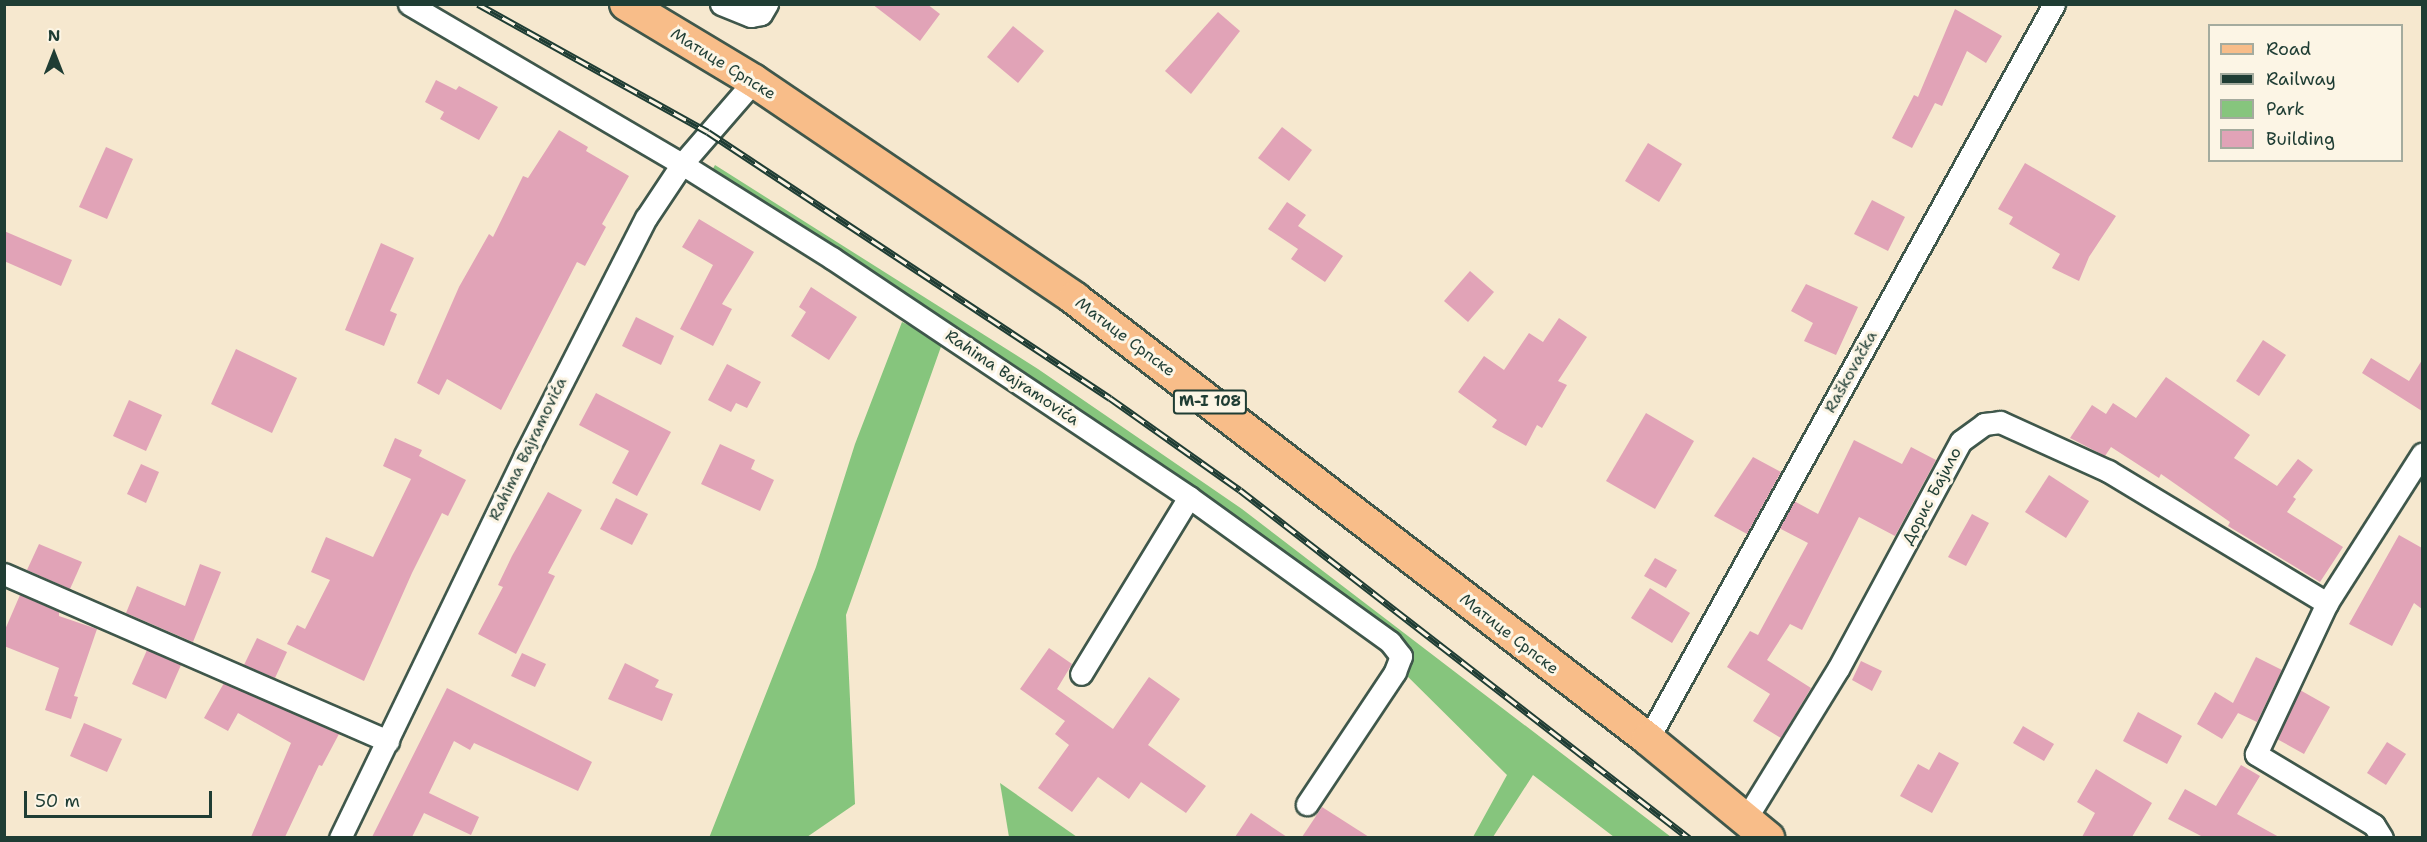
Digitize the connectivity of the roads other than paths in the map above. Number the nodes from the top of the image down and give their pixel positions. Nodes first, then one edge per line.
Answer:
1 (409, 4) edge
2 (626, 4) edge
3 (722, 4) edge
4 (767, 4) edge
5 (2054, 4) edge
6 (754, 81) junction
7 (682, 164) junction
8 (2422, 454) edge
9 (1189, 496) junction
10 (4, 574) edge
11 (2327, 603) junction
12 (1081, 674) dead end
13 (1648, 739) junction
14 (388, 741) junction
15 (1307, 804) dead end
16 (1756, 829) edge
17 (340, 837) edge
18 (2382, 837) edge

1 - 7 street, Rahima Bajramovića
2 - 6 main road, Матице Српске / M-I 108
3 - 4 street
5 - 13 street, Raškovačka
6 - 7 street, Rahima Bajramovića
6 - 13 main road, Матице Српске / M-I 108
7 - 9 street, Rahima Bajramovića
7 - 14 street, Rahima Bajramovića
8 - 11 street
9 - 12 street
9 - 15 street, Rahima Bajramovića
10 - 14 street
11 - 16 street, Дорис Бајило
11 - 18 street
13 - 16 main road, Матице Српске / M-I 108
14 - 17 street, Rahima Bajramovića

